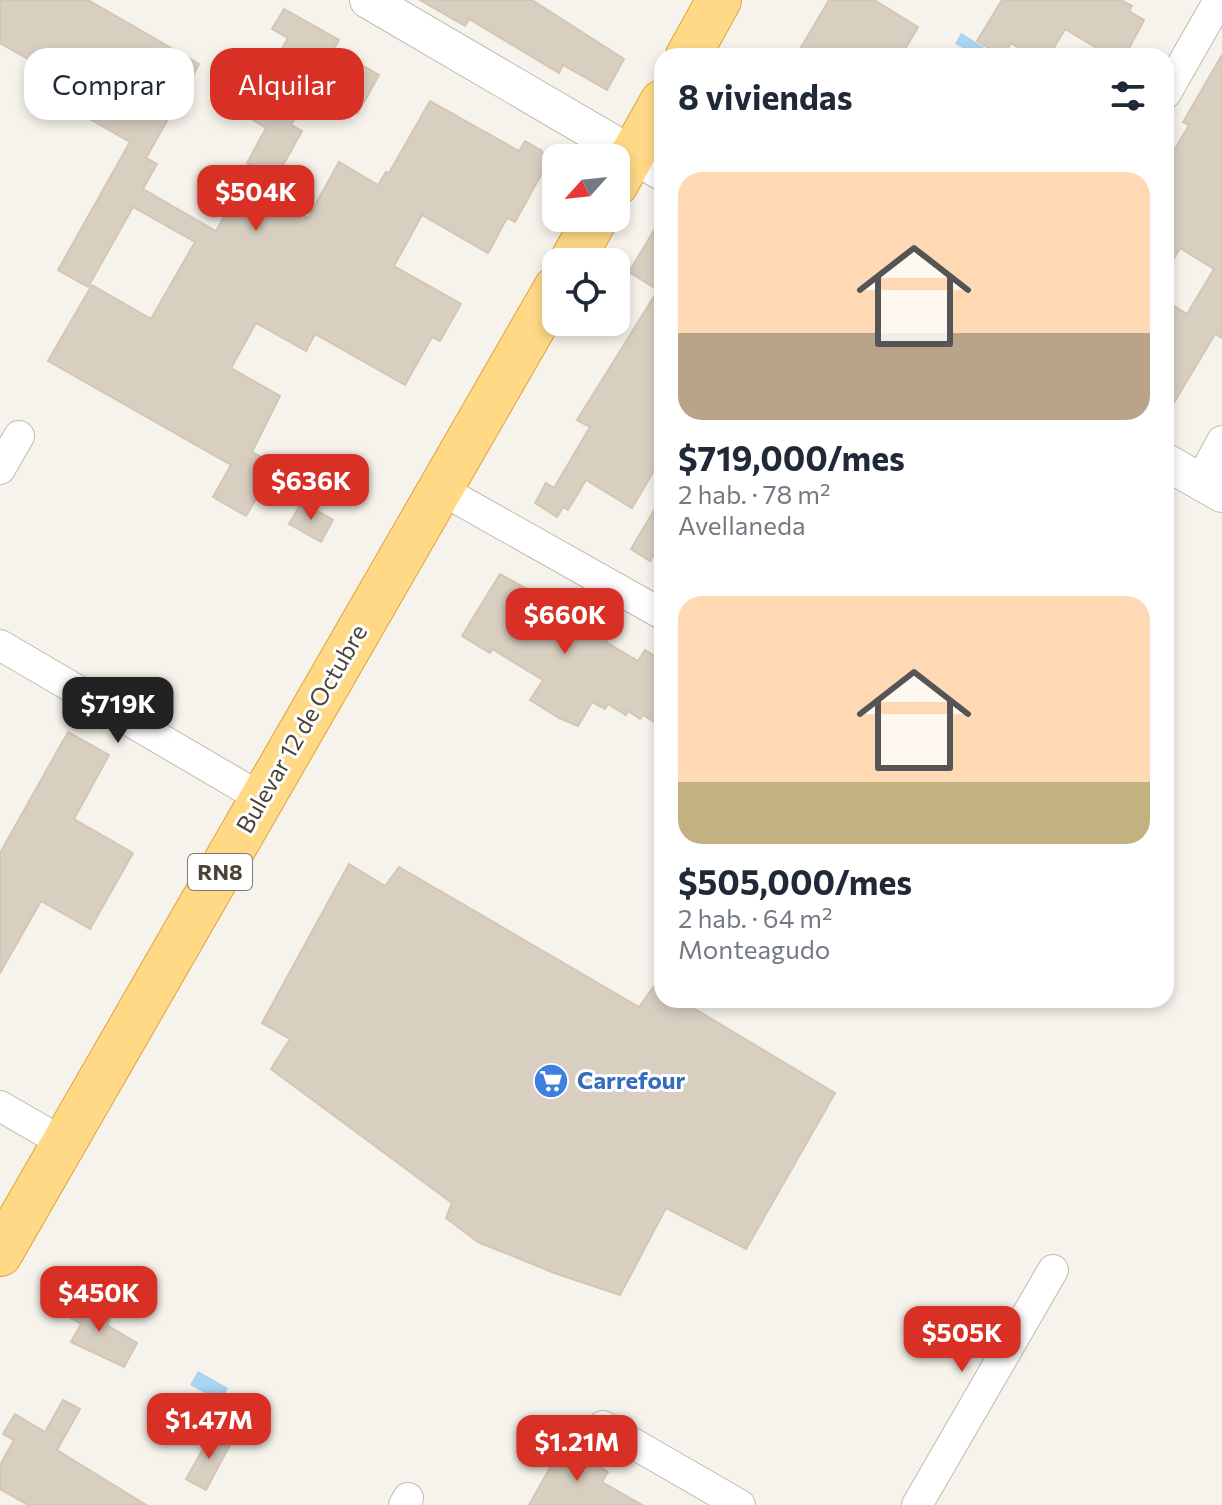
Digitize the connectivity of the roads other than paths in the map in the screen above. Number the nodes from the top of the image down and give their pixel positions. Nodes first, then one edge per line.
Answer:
1 (368, 0) edge
2 (719, 0) edge
3 (1219, 0) edge
4 (692, 48) edge
5 (1174, 79) edge
6 (654, 124) edge
7 (637, 170) edge
8 (542, 312) edge
9 (19, 436) dead end
10 (1222, 441) edge
11 (1174, 467) edge
12 (0, 469) edge
13 (1211, 488) edge
14 (440, 489) junction
15 (654, 609) edge
16 (0, 645) edge
17 (263, 799) junction
18 (0, 1106) edge
19 (64, 1143) junction
20 (0, 1254) edge
21 (1053, 1270) dead end
22 (603, 1426) dead end
23 (740, 1505) edge
24 (917, 1505) edge

1 - 7 street
2 - 4 highway
3 - 5 street
6 - 7 highway
8 - 14 highway, Bulevar 12 de Octubre / RN8
9 - 12 street
10 - 13 street
11 - 13 street
14 - 15 street
14 - 17 highway, Bulevar 12 de Octubre / RN8
16 - 17 street
17 - 19 highway, Bulevar 12 de Octubre / RN8
18 - 19 street
19 - 20 highway, Bulevar 12 de Octubre / RN8
21 - 24 street
22 - 23 street

